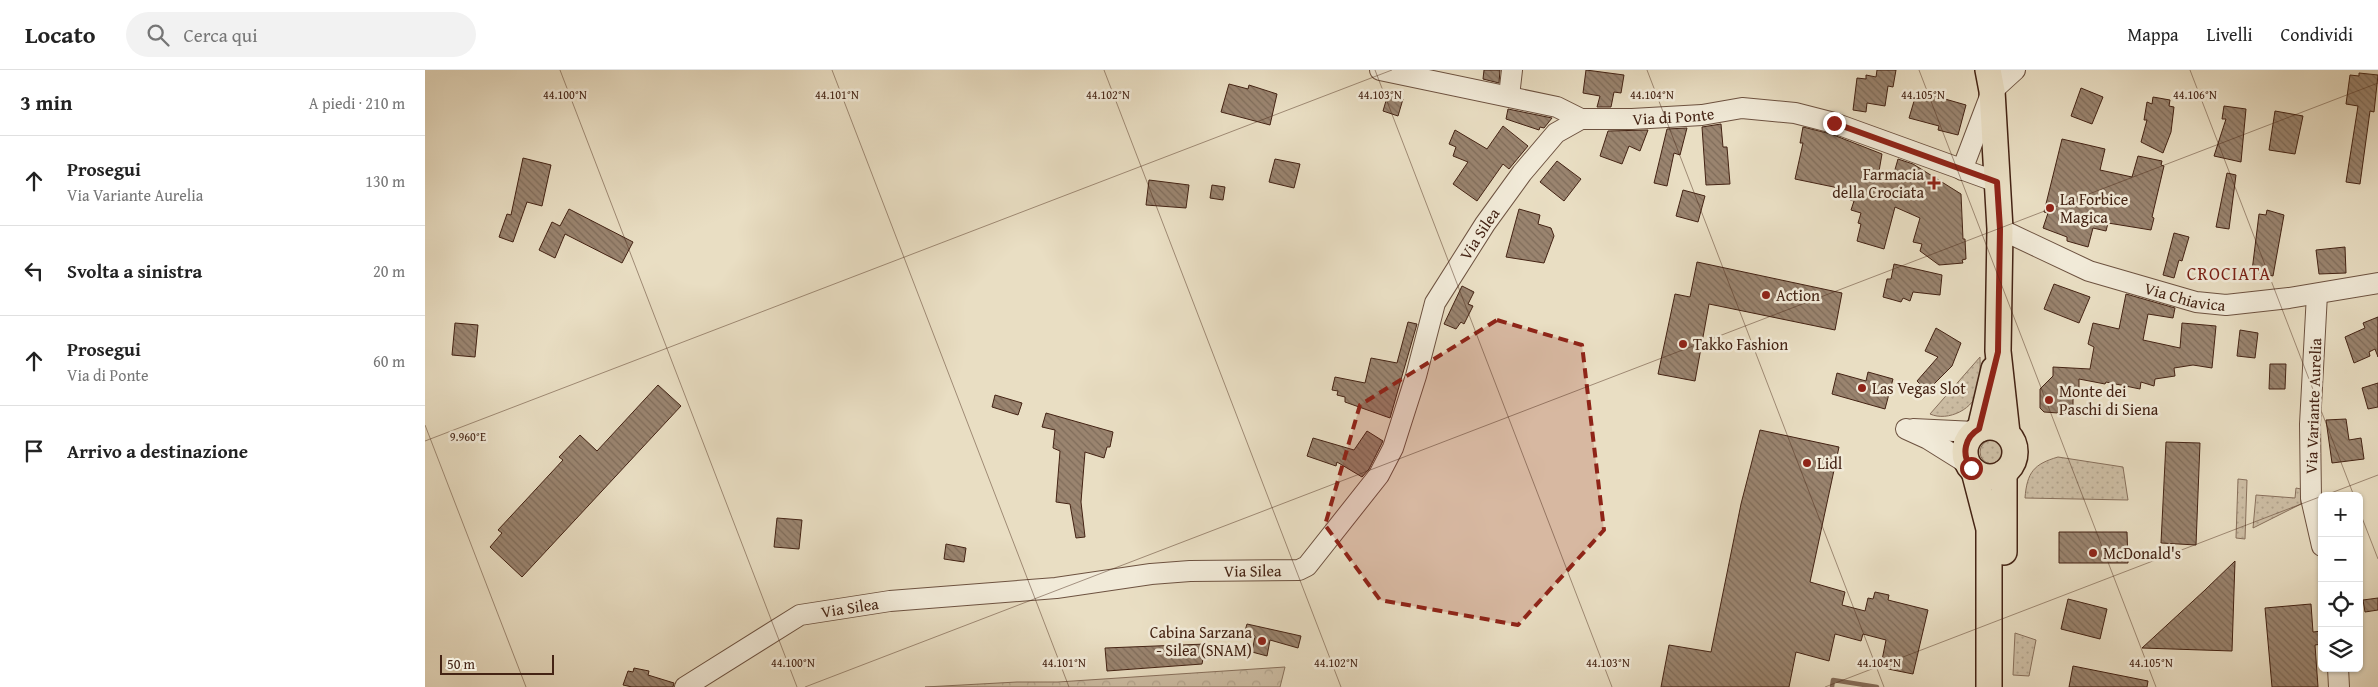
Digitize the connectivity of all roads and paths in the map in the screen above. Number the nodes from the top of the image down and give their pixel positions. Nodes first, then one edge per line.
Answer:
1 (1380, 70) edge
2 (1512, 70) edge
3 (2015, 70) edge
4 (1990, 80) edge
5 (1509, 96) junction
6 (1581, 119) junction
7 (1962, 170) junction
8 (1997, 182) junction
9 (2000, 229) junction
10 (2378, 282) edge
11 (2317, 294) junction
12 (1998, 352) junction
13 (1977, 430) junction
14 (2007, 433) junction
15 (1971, 468) junction
16 (2004, 473) junction
17 (2320, 537) edge
18 (2339, 672) edge
19 (685, 687) edge
20 (1989, 687) edge
21 (2002, 687) edge
22 (2339, 687) edge

1 - 5 street, Via di Ponte
2 - 5 street
3 - 4 street
4 - 7 street
4 - 8 main road
5 - 6 street, Via di Ponte
6 - 7 street, Via di Ponte
6 - 19 street, Via Silea
7 - 8 street, Via di Ponte
8 - 9 main road
9 - 11 street, Via Chiavica
9 - 12 main road
10 - 11 street, Via Chiavica
11 - 17 street, Via Variante Aurelia
12 - 13 main road
12 - 14 main road
13 - 14 main road
13 - 15 main road
13 - 15 street
14 - 16 main road
15 - 16 main road
15 - 20 main road
16 - 21 main road
18 - 22 street

